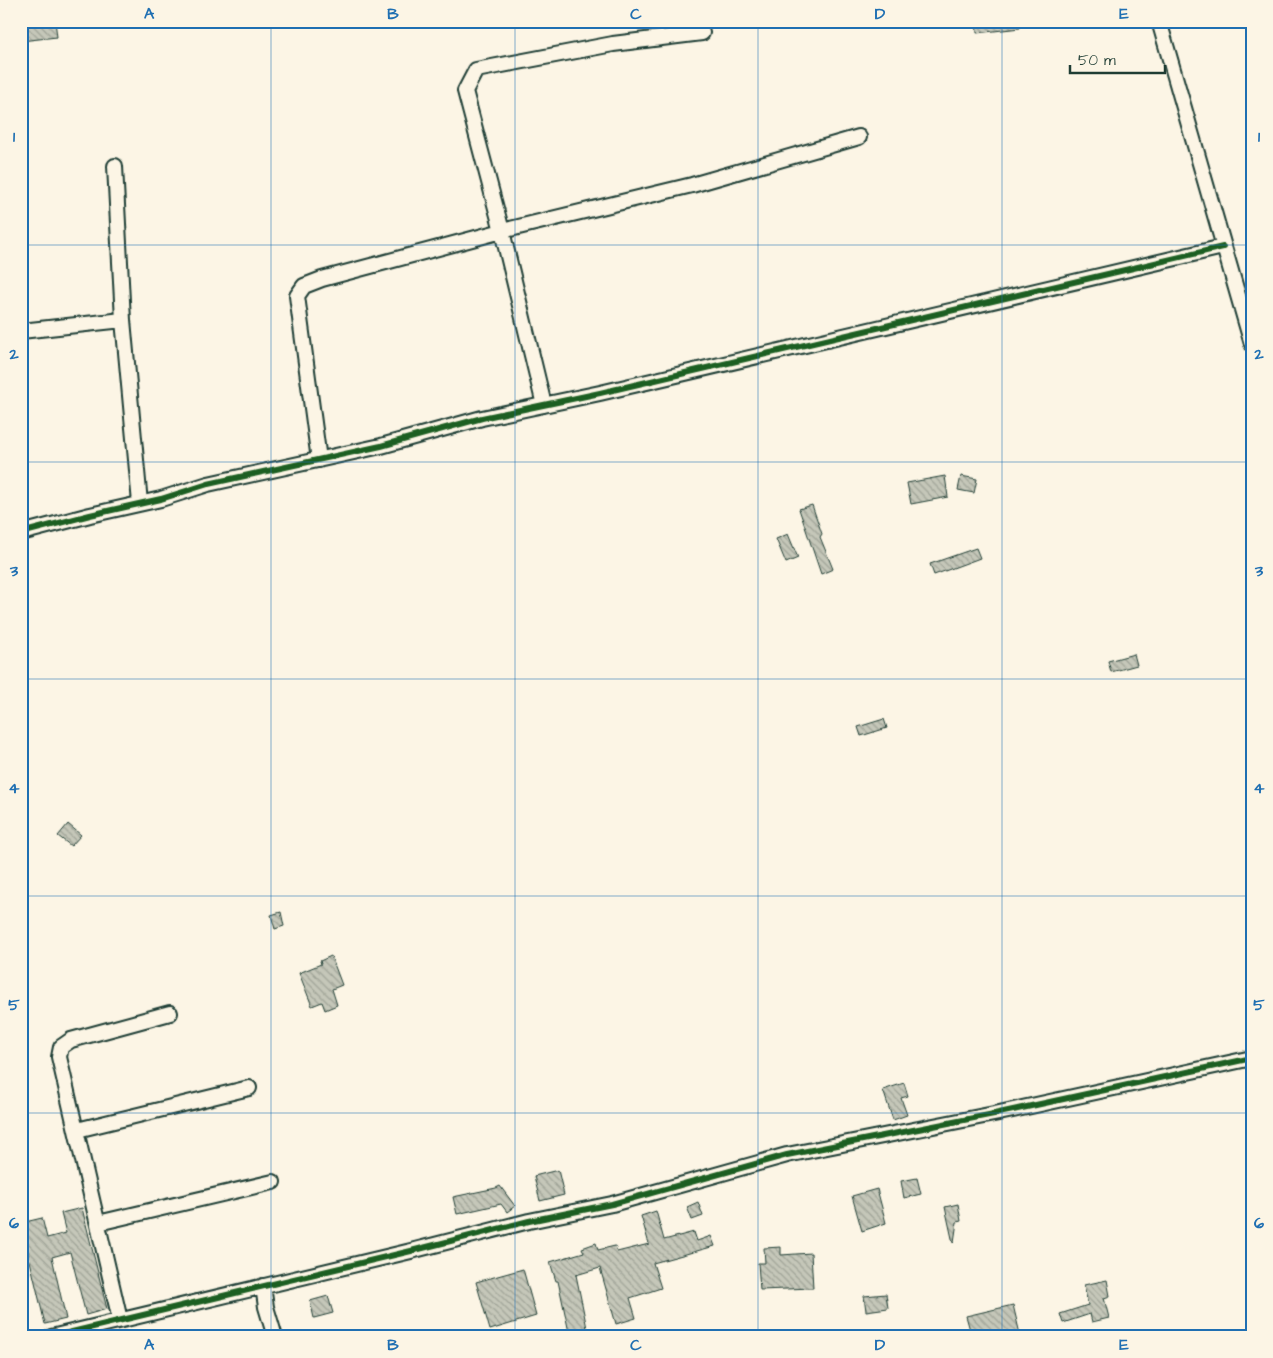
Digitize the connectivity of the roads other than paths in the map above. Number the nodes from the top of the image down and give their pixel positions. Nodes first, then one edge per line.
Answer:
1 (1159, 21) edge
2 (702, 33) dead end
3 (859, 137) dead end
4 (115, 166) dead end
5 (502, 231) junction
6 (1223, 246) junction
7 (124, 320) junction
8 (21, 331) edge
9 (1252, 344) edge
10 (544, 405) junction
11 (319, 460) junction
12 (140, 504) junction
13 (21, 533) edge
14 (170, 1013) dead end
15 (1252, 1058) edge
16 (250, 1088) dead end
17 (76, 1130) junction
18 (273, 1182) dead end
19 (98, 1223) junction
20 (263, 1286) junction
21 (120, 1320) junction
22 (51, 1337) edge
23 (275, 1337) edge

1 - 6 street
2 - 5 street
3 - 5 street
4 - 7 street
5 - 10 street
5 - 11 street
6 - 9 street
6 - 10 street
7 - 8 street
7 - 12 street
10 - 11 street
11 - 12 street
12 - 13 street
14 - 17 street
15 - 20 street
16 - 17 street
17 - 19 street
18 - 19 street
19 - 21 street
20 - 21 street
20 - 23 street
21 - 22 street

